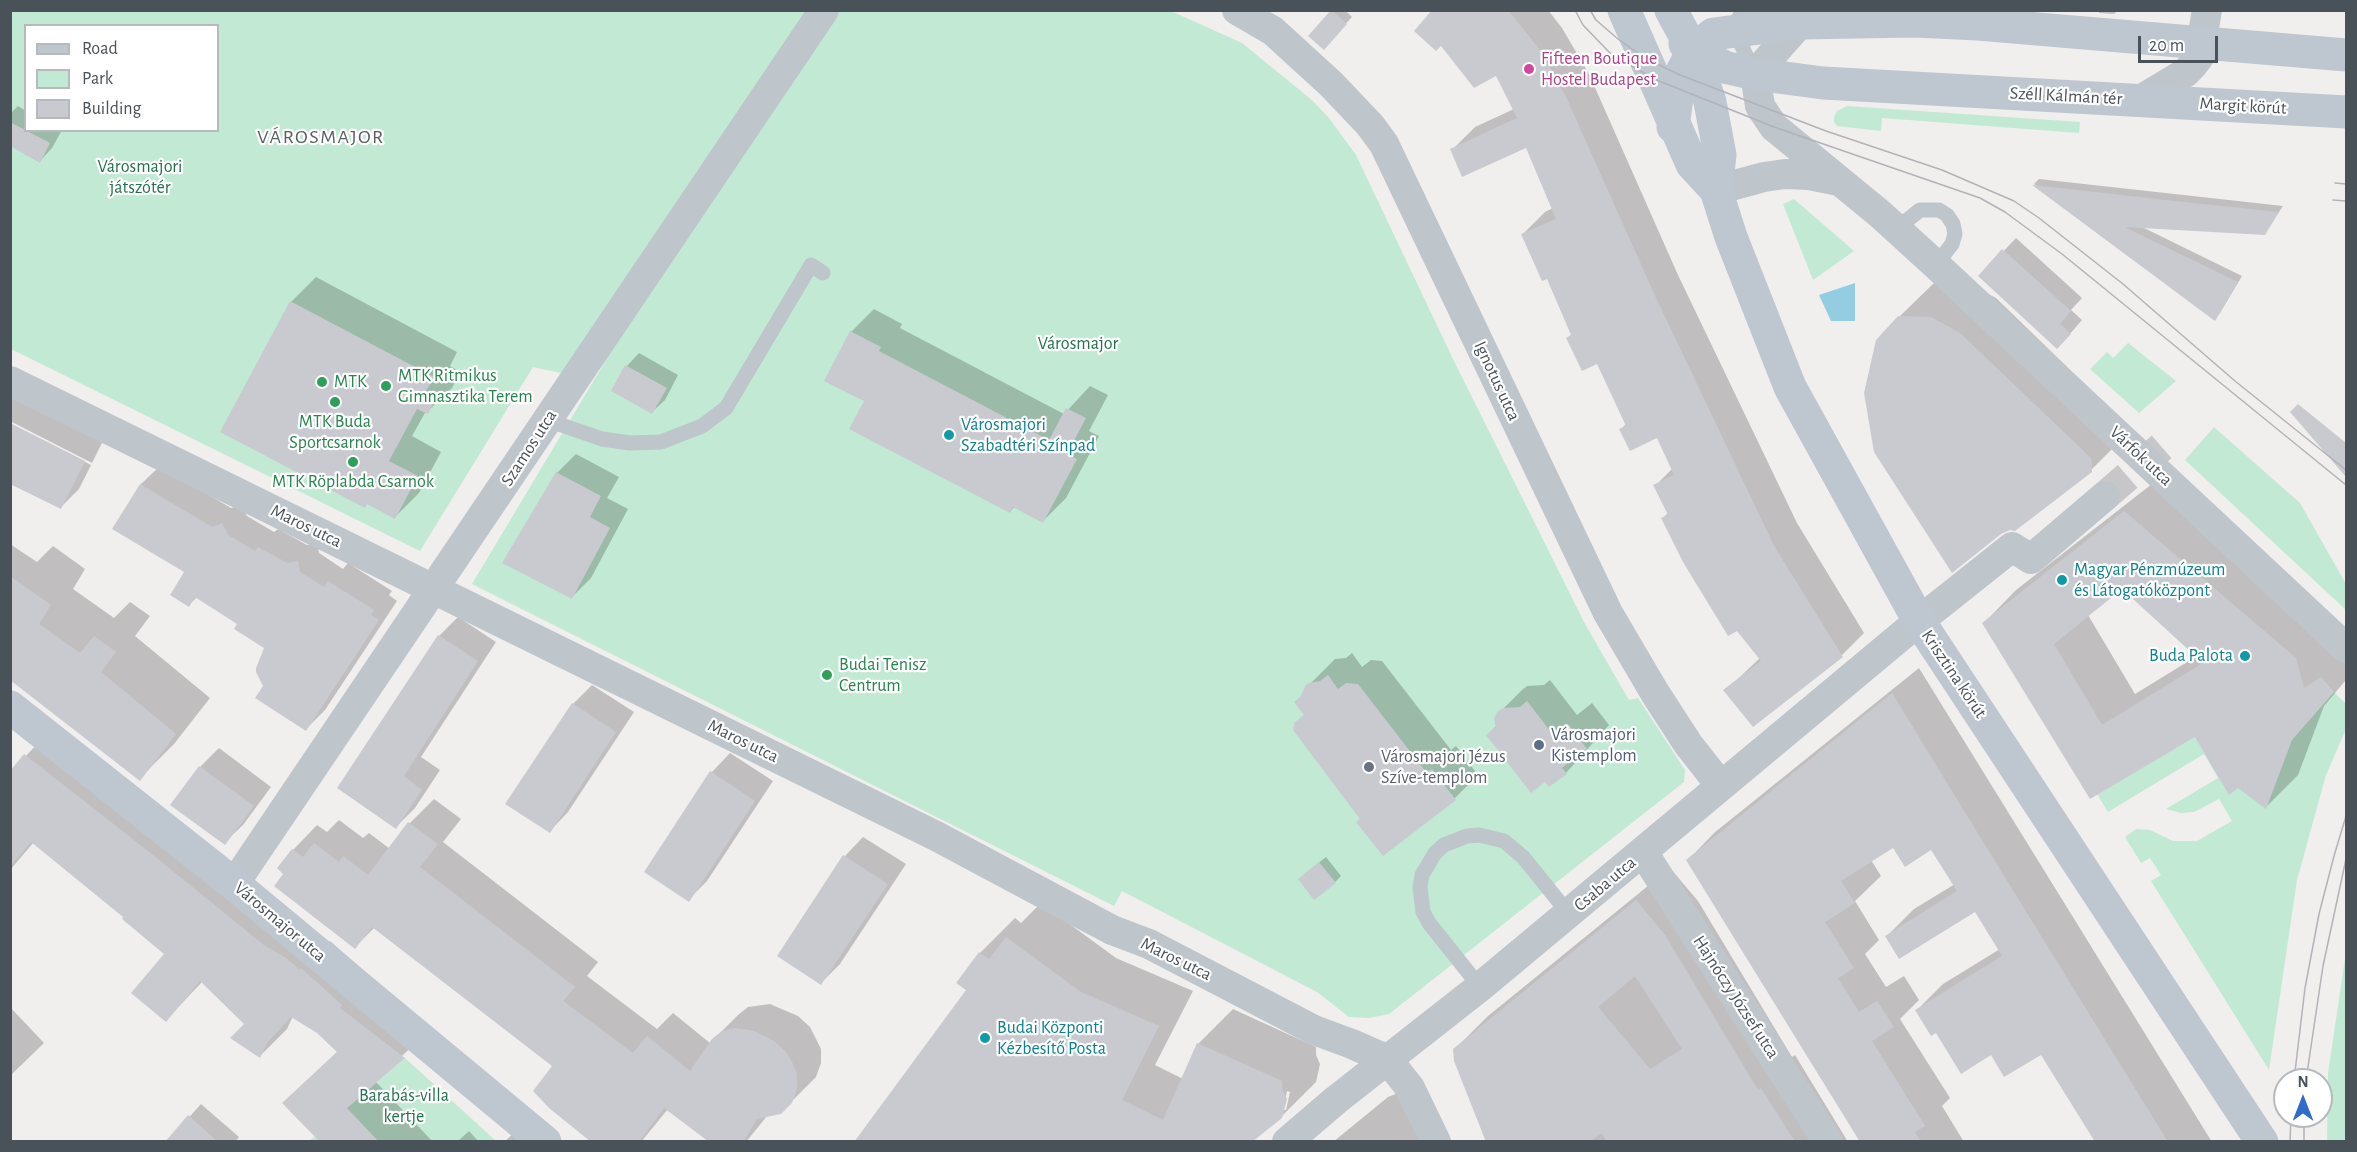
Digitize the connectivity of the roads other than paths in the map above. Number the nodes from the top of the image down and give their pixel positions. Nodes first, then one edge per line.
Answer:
1 (824, 10) edge
2 (1237, 10) edge
3 (1624, 10) edge
4 (1648, 10) edge
5 (1671, 10) edge
6 (2207, 10) edge
7 (1803, 17) edge
8 (1745, 21) edge
9 (2201, 42) junction
10 (1693, 51) junction
11 (2346, 55) edge
12 (1755, 74) junction
13 (2140, 100) junction
14 (2346, 112) edge
15 (1715, 123) junction
16 (1673, 127) junction
17 (1839, 181) junction
18 (1716, 190) junction
19 (1896, 229) junction
20 (1936, 265) junction
21 (823, 273) dead end
22 (10, 381) edge
23 (548, 420) junction
24 (2105, 496) tunnel mouth
25 (435, 589) junction
26 (1919, 621) junction
27 (2346, 648) edge
28 (10, 707) edge
29 (1720, 786) junction
30 (1643, 852) junction
31 (234, 884) junction
32 (1569, 914) junction
33 (1480, 987) junction
34 (1388, 1060) junction
35 (2256, 1136) edge
36 (545, 1142) edge
37 (1287, 1142) edge
38 (1436, 1142) edge
39 (1828, 1142) edge

1 - 23 street, Szamos utca
2 - 29 street, Ignotus utca
3 - 16 main road
4 - 10 main road, Széll Kálmán tér
5 - 10 main road
6 - 9 street, Széll Kálmán tér
7 - 8 main road
7 - 9 main road
7 - 12 street
8 - 10 main road
8 - 12 lane
9 - 11 main road
9 - 13 street, Széll Kálmán tér
10 - 12 main road, Széll Kálmán tér
10 - 15 main road
10 - 16 main road
12 - 13 main road, Széll Kálmán tér
12 - 15 main road
12 - 17 street, Várfok utca
13 - 14 main road, Margit körút
15 - 18 main road, Krisztina körút
16 - 18 main road, Krisztina körút
17 - 18 street, Várfok utca
17 - 19 street, Várfok utca
18 - 26 main road, Krisztina körút
19 - 20 street, Várfok utca
19 - 20 lane
20 - 27 street, Várfok utca
21 - 23 lane
22 - 25 street, Maros utca
23 - 25 street, Szamos utca
24 - 26 street, Csaba utca
25 - 31 street, Szamos utca
25 - 34 street, Maros utca
26 - 29 street, Csaba utca
26 - 35 main road, Krisztina körút
28 - 31 main road, Városmajor utca
29 - 30 street, Csaba utca
30 - 32 street, Csaba utca
30 - 39 street, Hajnóczy József utca
31 - 36 main road, Városmajor utca
32 - 33 street, Csaba utca
32 - 33 lane
33 - 34 street, Csaba utca
34 - 37 street, Csaba utca
34 - 38 street, Maros utca

